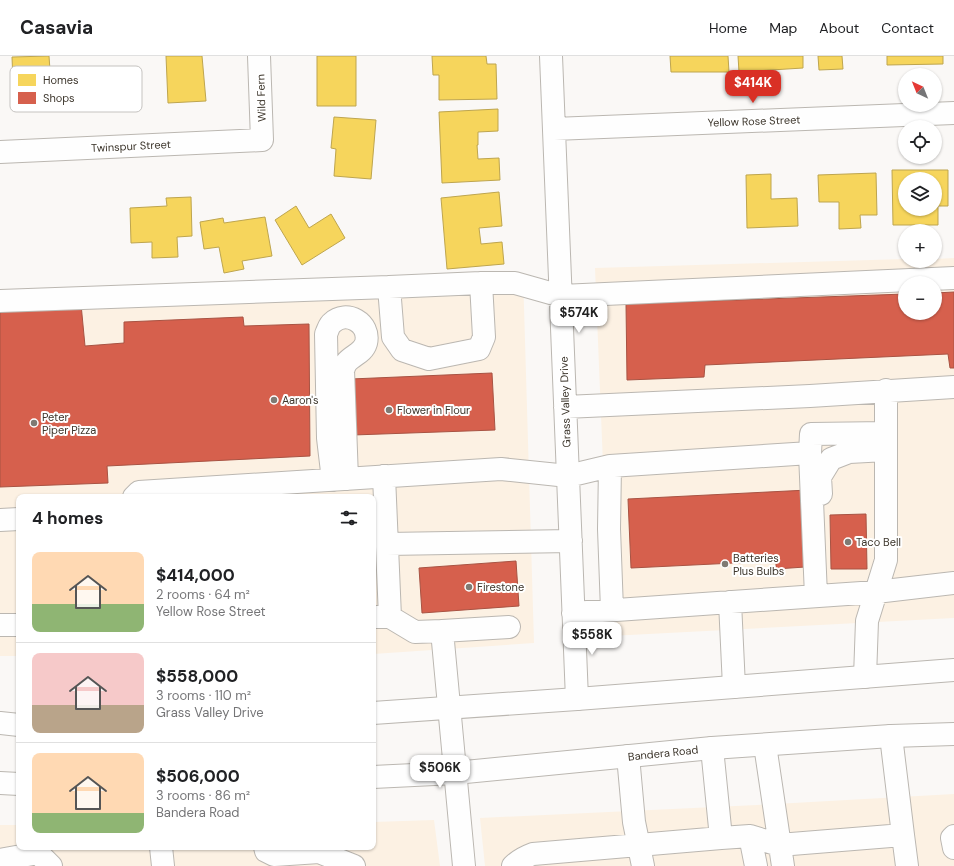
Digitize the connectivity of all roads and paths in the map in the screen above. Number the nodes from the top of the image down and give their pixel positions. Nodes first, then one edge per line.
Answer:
1 (259, 56) edge
2 (551, 56) edge
3 (954, 113) edge
4 (554, 129) junction
5 (262, 140) joint
6 (0, 152) edge
7 (954, 278) edge
8 (481, 283) junction
9 (389, 287) junction
10 (561, 296) junction
11 (0, 300) edge
12 (954, 387) edge
13 (886, 390) junction
14 (565, 408) junction
15 (886, 442) junction
16 (810, 453) junction
17 (610, 466) junction
18 (384, 476) junction
19 (568, 476) junction
20 (340, 479) junction
21 (138, 494) edge
22 (16, 519) edge
23 (0, 520) edge
24 (570, 541) junction
25 (387, 544) junction
26 (954, 583) edge
27 (876, 592) junction
28 (822, 595) junction
29 (730, 602) junction
30 (612, 610) junction
31 (573, 613) junction
32 (382, 617) edge
33 (0, 625) edge
34 (16, 625) edge
35 (509, 627) dead end
36 (442, 631) junction
37 (954, 670) edge
38 (865, 677) junction
39 (734, 687) junction
40 (577, 700) junction
41 (449, 708) junction
42 (376, 713) edge
43 (0, 723) edge
44 (16, 725) edge
45 (954, 734) edge
46 (891, 736) junction
47 (766, 744) junction
48 (712, 748) junction
49 (628, 756) junction
50 (455, 773) junction
51 (376, 777) edge
52 (0, 783) edge
53 (16, 784) edge
54 (903, 835) junction
55 (750, 836) junction
56 (954, 836) edge
57 (721, 838) junction
58 (779, 845) junction
59 (954, 848) edge
60 (160, 850) edge
61 (266, 850) edge
62 (312, 850) edge
63 (321, 850) edge
64 (42, 855) edge
65 (641, 856) edge
66 (0, 860) edge
67 (163, 866) edge
68 (354, 866) edge
69 (464, 866) edge
70 (513, 866) edge
71 (756, 866) edge
72 (783, 866) edge
73 (907, 866) edge

1 - 5 street, Wild Fern
2 - 4 street, Grass Valley Drive
3 - 4 street, Yellow Rose Street
4 - 10 street, Grass Valley Drive
5 - 6 street, Twinspur Street
7 - 10 street
8 - 9 street
8 - 9 street
8 - 10 street
9 - 11 street
10 - 14 street, Grass Valley Drive
12 - 13 street
13 - 14 street
13 - 15 street
14 - 19 street, Grass Valley Drive
15 - 16 street
15 - 27 street
15 - 28 street
16 - 17 street
16 - 28 street
17 - 19 street
17 - 30 street
18 - 19 street
18 - 20 street
18 - 25 street
19 - 24 street, Grass Valley Drive
20 - 20 street
20 - 21 street
22 - 23 street
24 - 25 street
24 - 31 street, Grass Valley Drive
25 - 32 street
26 - 27 street
27 - 28 street
27 - 38 street
28 - 29 street
29 - 30 street
29 - 39 street
30 - 31 street
31 - 40 street, Grass Valley Drive
32 - 36 street
33 - 34 street
35 - 36 street
36 - 41 street
37 - 38 street
38 - 39 street
39 - 40 street
40 - 41 street
41 - 42 street
41 - 50 street
43 - 44 street
45 - 46 street, Bandera Road
46 - 47 street, Bandera Road
46 - 54 street
47 - 48 street, Bandera Road
47 - 58 street
48 - 49 street, Bandera Road
48 - 57 street
49 - 50 street, Bandera Road
49 - 65 street
50 - 51 street, Bandera Road
50 - 69 street
52 - 53 street
54 - 58 street
54 - 73 street
55 - 57 street
55 - 58 street
55 - 71 street
56 - 59 street
57 - 65 street
58 - 72 street
60 - 67 street
61 - 62 street
63 - 68 street
64 - 66 street
65 - 70 street

